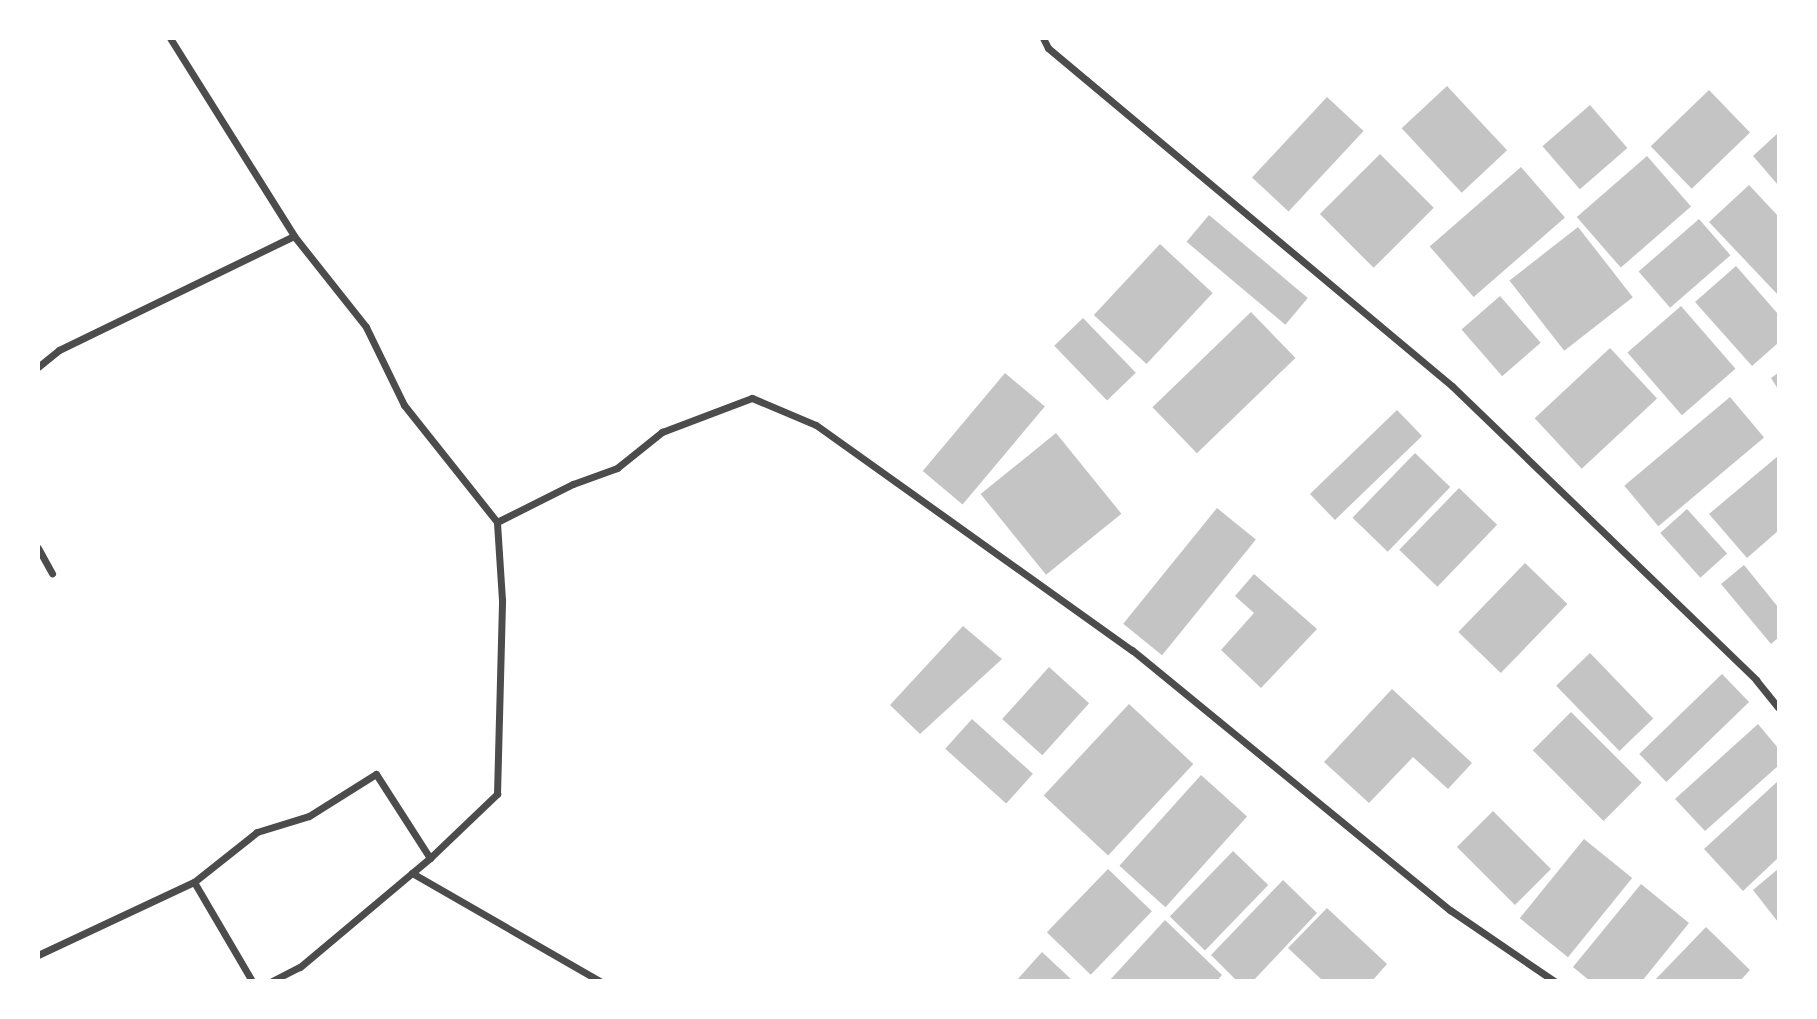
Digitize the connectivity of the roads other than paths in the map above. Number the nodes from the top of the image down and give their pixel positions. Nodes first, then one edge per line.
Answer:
1 (170, 38) edge
2 (1043, 38) edge
3 (294, 236) junction
4 (38, 367) edge
5 (497, 523) junction
6 (38, 548) edge
7 (52, 573) dead end
8 (1779, 707) edge
9 (430, 858) junction
10 (412, 873) junction
11 (194, 882) junction
12 (38, 955) edge
13 (252, 981) edge
14 (272, 981) edge
15 (600, 981) edge
16 (1554, 981) edge

1 - 3 street
2 - 8 street
3 - 4 street
3 - 5 street
5 - 9 street
5 - 16 street
6 - 7 street
9 - 10 street
9 - 11 street
10 - 14 street
10 - 15 street
11 - 12 street
11 - 13 street

